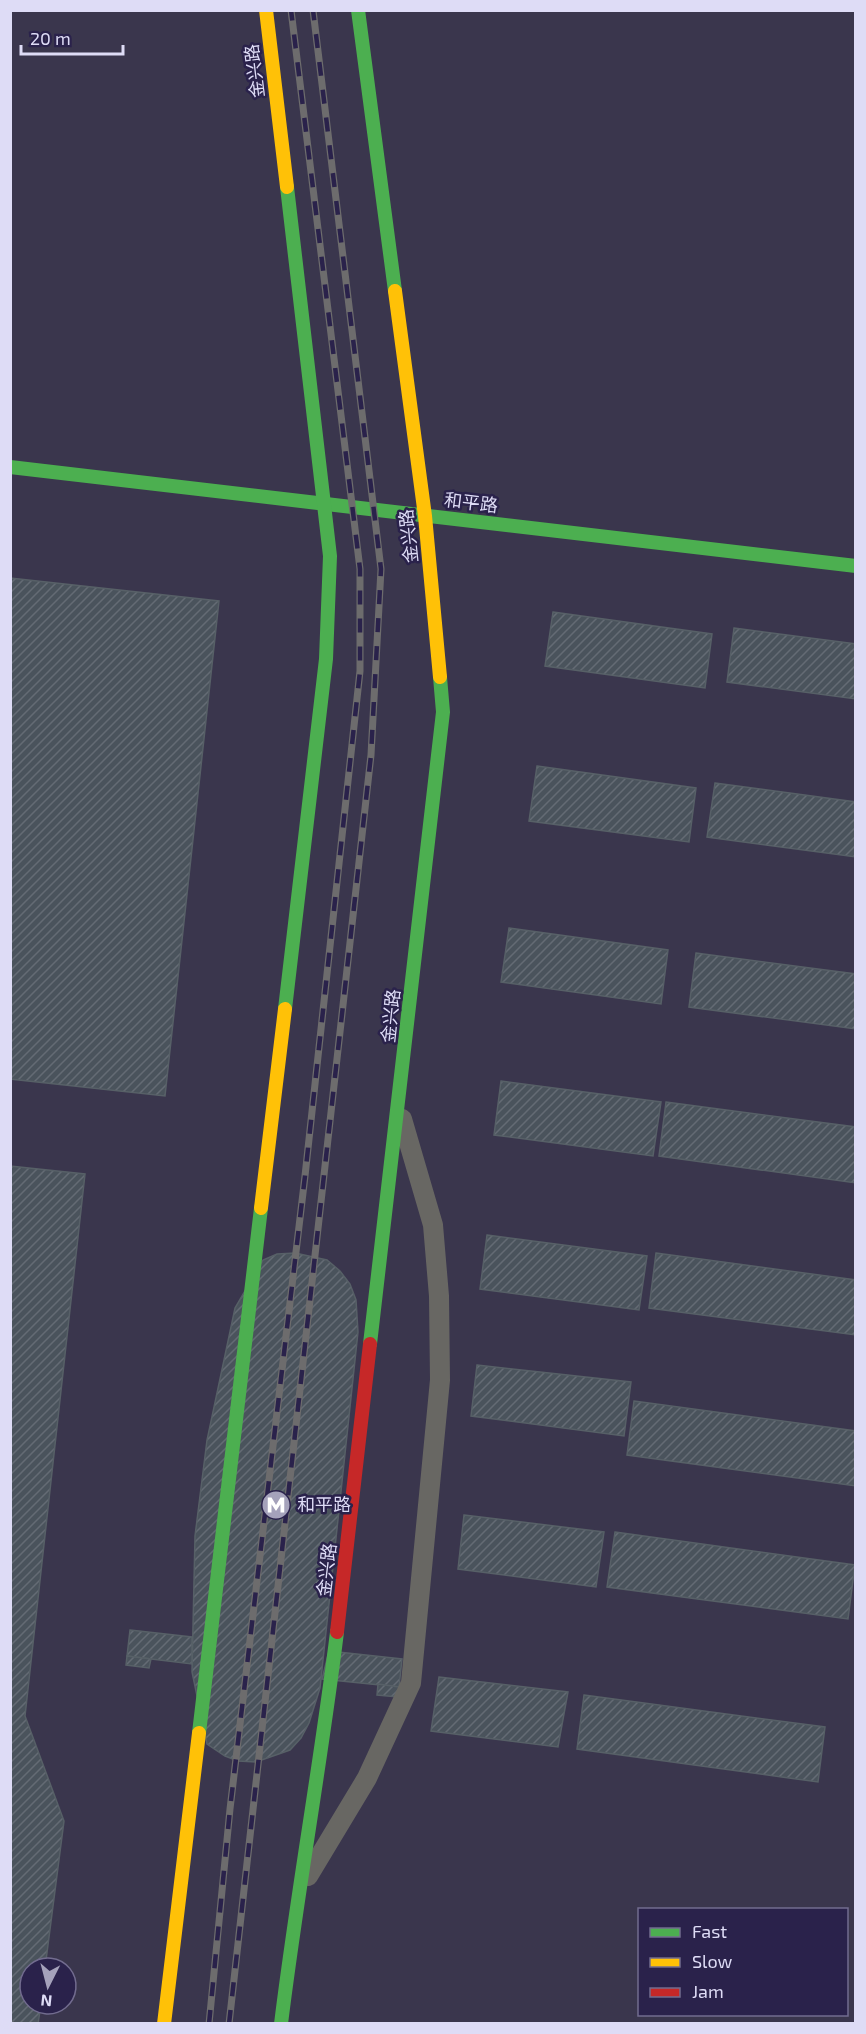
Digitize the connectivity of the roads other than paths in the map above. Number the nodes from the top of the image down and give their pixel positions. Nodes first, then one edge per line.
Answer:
1 (266, 10) edge
2 (358, 10) edge
3 (10, 467) edge
4 (324, 504) junction
5 (425, 516) junction
6 (855, 566) edge
7 (399, 1107) junction
8 (297, 1894) junction
9 (164, 2024) edge
10 (281, 2024) edge

1 - 4 main road, 金兴路
2 - 5 main road, 金兴路
3 - 4 main road, 和平路
4 - 5 main road, 和平路
4 - 9 main road, 金兴路
5 - 6 main road, 和平路
5 - 7 main road, 金兴路
7 - 8 main road, 金兴路
7 - 8 lane
8 - 10 main road, 金兴路

